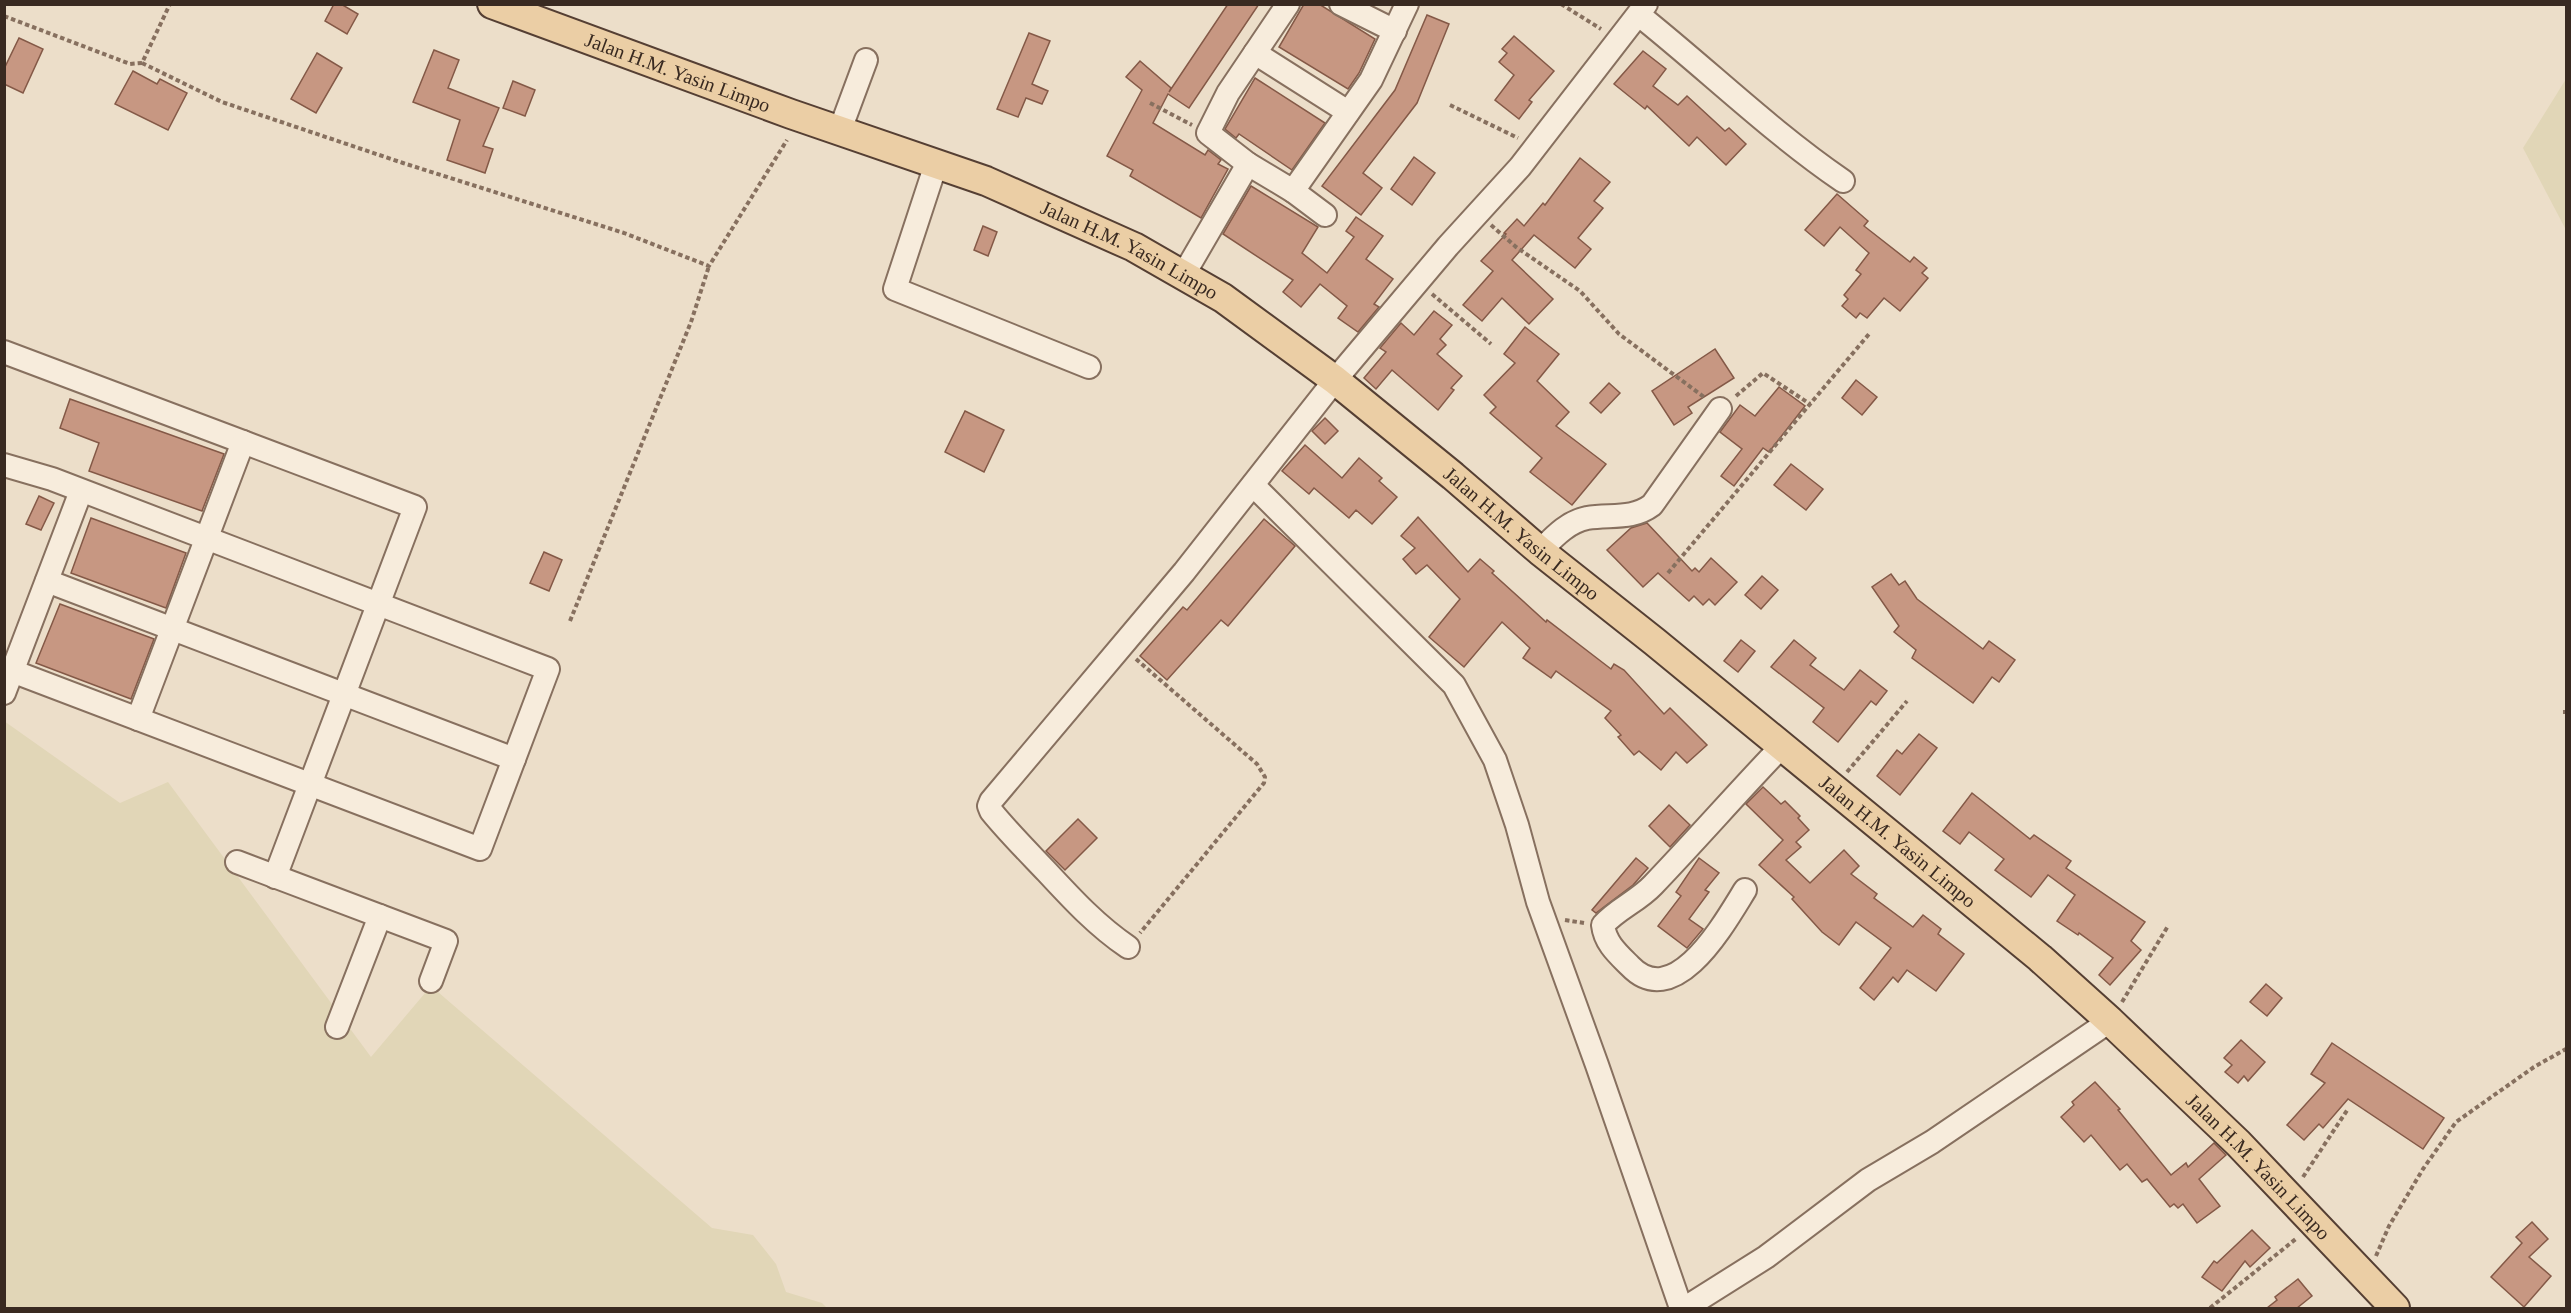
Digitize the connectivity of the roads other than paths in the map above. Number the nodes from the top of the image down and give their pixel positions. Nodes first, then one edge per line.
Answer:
1 (492, 4) edge
2 (1288, 4) edge
3 (1341, 4) edge
4 (1407, 4) edge
5 (1642, 10) edge
6 (1395, 32) junction
7 (1255, 53) junction
8 (866, 60) dead end
9 (1348, 112) junction
10 (840, 130) junction
11 (936, 164) junction
12 (1248, 164) junction
13 (1843, 181) dead end
14 (1293, 191) junction
15 (1325, 215) dead end
16 (1184, 274) junction
17 (4, 352) edge
18 (1089, 367) dead end
19 (1335, 380) junction
20 (1720, 409) road end
21 (243, 442) junction
22 (4, 465) edge
23 (1253, 485) junction
24 (81, 491) junction
25 (206, 539) junction
26 (1540, 551) junction
27 (46, 581) junction
28 (379, 605) junction
29 (172, 629) junction
30 (12, 671) junction
31 (4, 693) edge
32 (345, 694) junction
33 (138, 719) junction
34 (1782, 746) junction
35 (514, 759) junction
36 (310, 784) junction
37 (237, 862) dead end
38 (275, 877) junction
39 (1745, 890) dead end
40 (380, 916) junction
41 (1128, 947) road end
42 (431, 981) dead end
43 (2110, 1021) junction
44 (337, 1027) dead end
45 (1683, 1308) edge
46 (2395, 1308) edge

1 - 10 main road, Jalan H.M. Yasin Limpo
2 - 7 street
3 - 6 street
4 - 6 street
5 - 13 street
5 - 19 street
6 - 9 street
7 - 9 street
7 - 12 street
8 - 10 street
9 - 14 street
10 - 11 main road, Jalan H.M. Yasin Limpo
11 - 16 main road, Jalan H.M. Yasin Limpo
11 - 18 street
12 - 14 street
12 - 16 street
14 - 15 street
16 - 19 main road, Jalan H.M. Yasin Limpo
17 - 21 street
19 - 23 street
19 - 26 main road, Jalan H.M. Yasin Limpo
20 - 26 street
21 - 25 street
21 - 28 street
22 - 24 street
23 - 41 street
23 - 45 street
24 - 25 street
24 - 27 street
25 - 28 street
25 - 29 street
26 - 34 main road, Jalan H.M. Yasin Limpo
27 - 29 street
27 - 30 street
28 - 32 street
28 - 35 street
29 - 32 street
29 - 33 street
30 - 31 street
30 - 33 street
32 - 35 street
32 - 36 street
33 - 36 street
34 - 39 street
34 - 43 main road, Jalan H.M. Yasin Limpo
35 - 36 street
36 - 38 street
37 - 38 street
38 - 40 street
40 - 42 street
40 - 44 street
43 - 45 street
43 - 46 main road, Jalan H.M. Yasin Limpo

